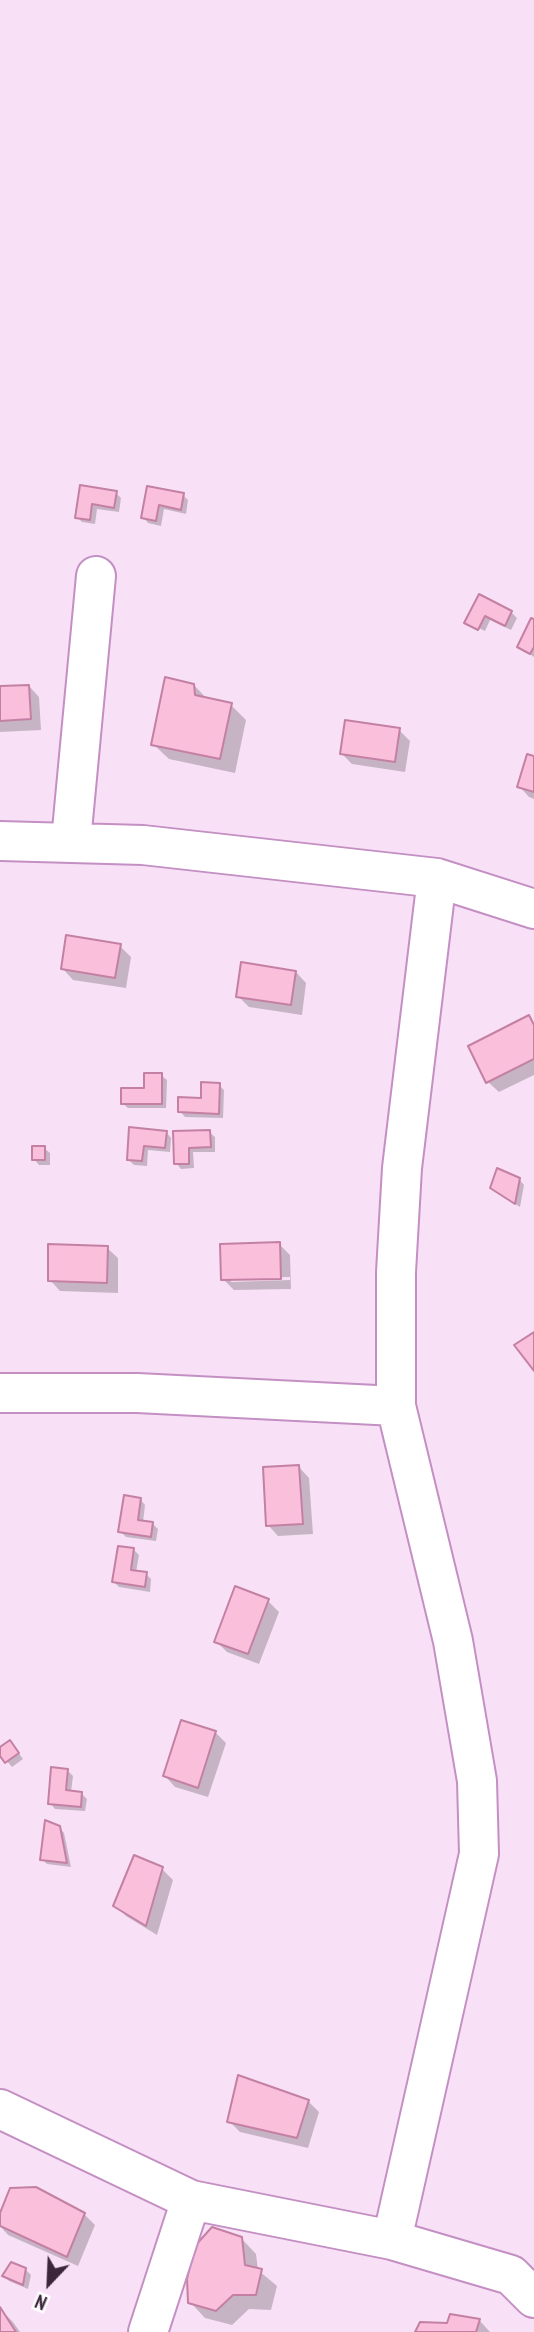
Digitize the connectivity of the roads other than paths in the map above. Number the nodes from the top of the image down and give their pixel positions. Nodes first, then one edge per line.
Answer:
1 (96, 576) dead end
2 (0, 841) edge
3 (71, 841) junction
4 (437, 878) junction
5 (534, 909) edge
6 (0, 1393) edge
7 (396, 1406) junction
8 (0, 2109) edge
9 (191, 2200) junction
10 (392, 2240) junction
11 (534, 2298) edge
12 (148, 2332) edge

1 - 3 street
2 - 3 street
3 - 4 street
4 - 5 street
4 - 7 street
6 - 7 street
7 - 10 street
8 - 9 street
9 - 10 street
9 - 12 street
10 - 11 street

